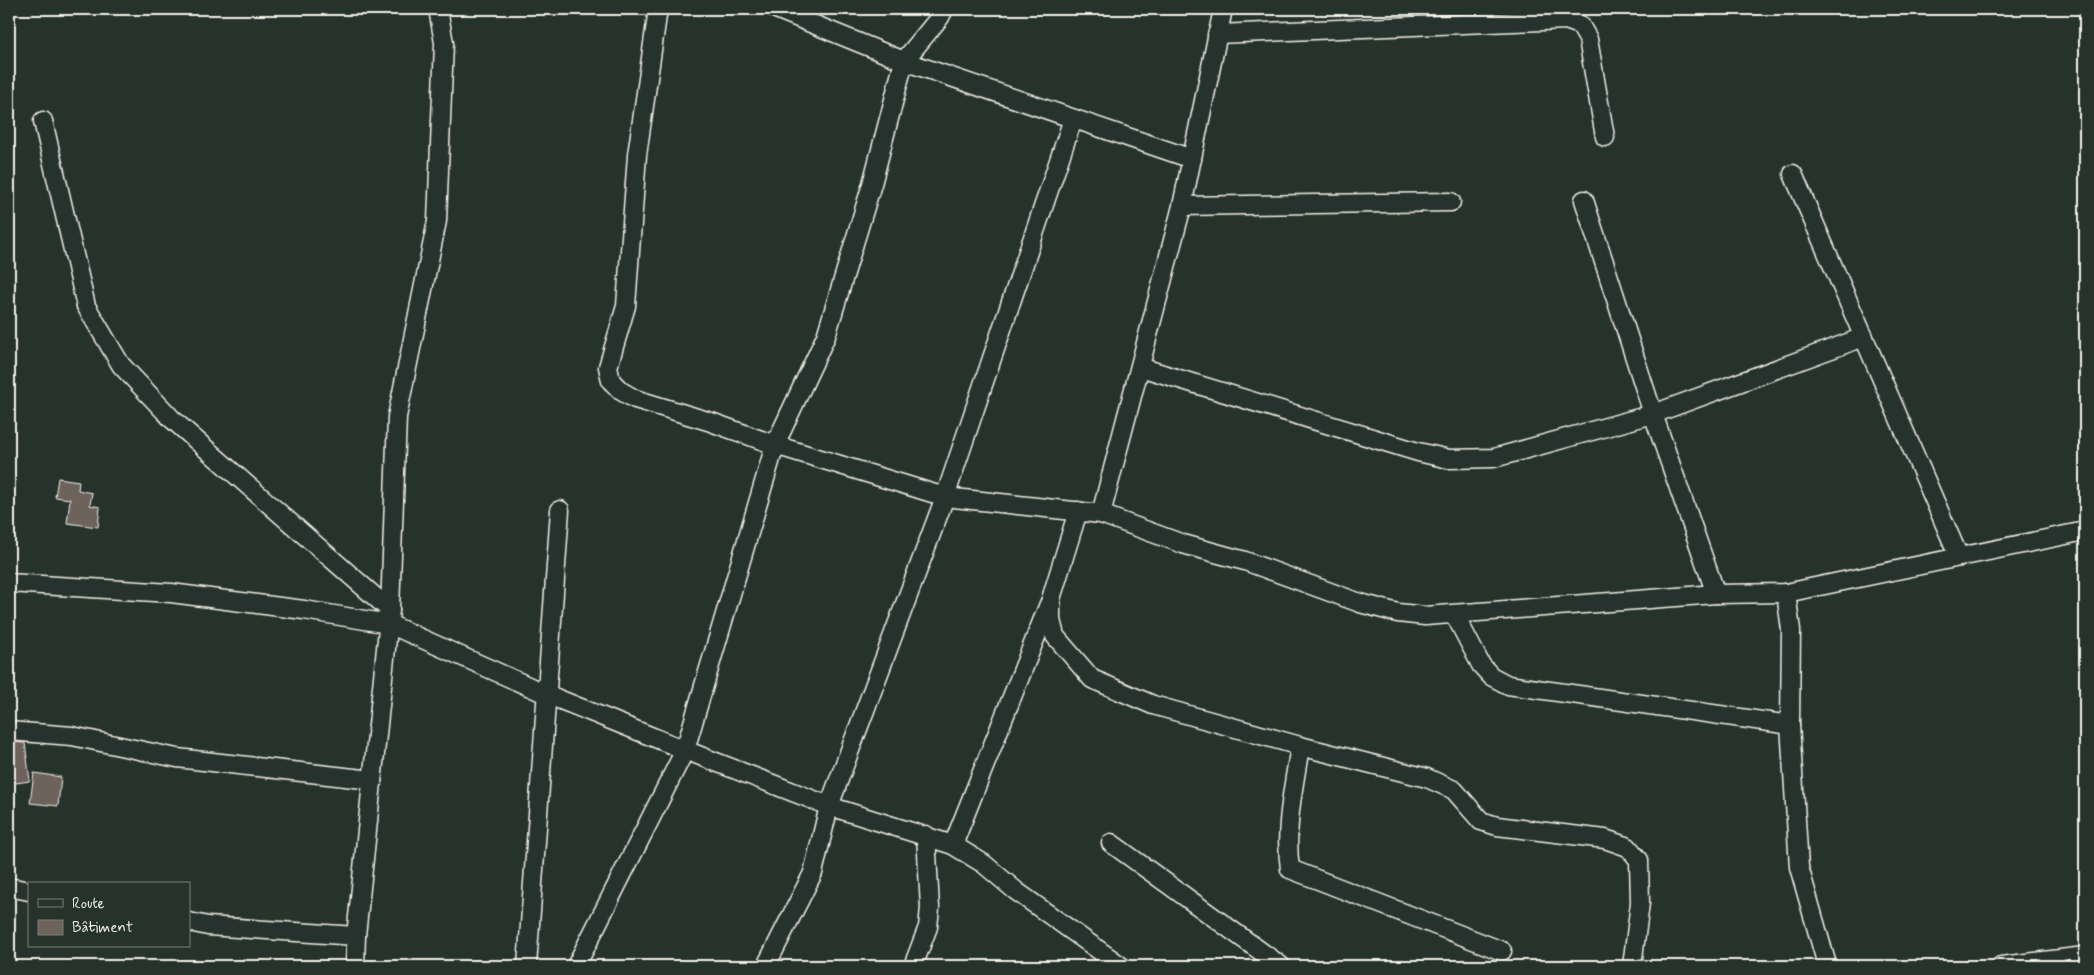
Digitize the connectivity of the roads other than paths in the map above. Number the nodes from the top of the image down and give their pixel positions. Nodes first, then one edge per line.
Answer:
1 (438, 9) edge
2 (658, 9) edge
3 (776, 9) edge
4 (944, 9) edge
5 (1223, 9) edge
6 (1217, 34) junction
7 (904, 61) junction
8 (1073, 119) junction
9 (43, 121) dead end
10 (1605, 138) dead end
11 (1192, 159) junction
12 (1793, 174) dead end
13 (1584, 200) dead end
14 (1451, 202) dead end
15 (1182, 206) junction
16 (1864, 337) junction
17 (1140, 367) junction
18 (1653, 414) junction
19 (775, 445) junction
20 (946, 497) junction
21 (560, 510) dead end
22 (1078, 511) junction
23 (1101, 514) junction
24 (2085, 531) edge
25 (1959, 557) junction
26 (9, 583) edge
27 (1786, 593) junction
28 (1716, 594) junction
29 (1051, 599) junction
30 (1455, 615) junction
31 (390, 617) junction
32 (546, 694) junction
33 (1790, 725) junction
34 (9, 730) edge
35 (1300, 746) junction
36 (685, 750) junction
37 (372, 780) junction
38 (829, 806) junction
39 (926, 835) junction
40 (1111, 843) dead end
41 (953, 845) junction
42 (9, 887) edge
43 (28, 891) edge
44 (190, 922) edge
45 (356, 936) junction
46 (1502, 951) dead end
47 (2085, 956) edge
48 (355, 966) edge
49 (527, 966) edge
50 (576, 966) edge
51 (766, 966) edge
52 (912, 966) edge
53 (1121, 966) edge
54 (1281, 966) edge
55 (1632, 966) edge
56 (1827, 966) edge
57 (2001, 966) edge

1 - 31 street
2 - 19 street
3 - 7 street
4 - 7 street
5 - 6 street
6 - 10 street
6 - 11 street
7 - 8 street
7 - 19 street
8 - 11 street
8 - 20 street
9 - 31 street
11 - 15 street
12 - 16 street
13 - 18 street
14 - 15 street
15 - 17 street
16 - 18 street
16 - 25 street
17 - 18 street
17 - 23 street
18 - 28 street
19 - 20 street
19 - 36 street
20 - 22 street
20 - 38 street
21 - 32 street
22 - 23 street
22 - 29 street
23 - 30 street
24 - 25 street
25 - 27 street
26 - 31 street
27 - 28 street
27 - 33 street
28 - 30 street
29 - 35 street
29 - 41 street
30 - 33 street
31 - 32 street
31 - 37 street
32 - 36 street
32 - 49 street
33 - 56 street
34 - 37 street
35 - 46 street
35 - 55 street
36 - 38 street
36 - 50 street
37 - 45 street
38 - 39 street
38 - 51 street
39 - 41 street
39 - 52 street
40 - 54 street
41 - 53 street
42 - 43 street
44 - 45 street
45 - 48 street
47 - 57 street

